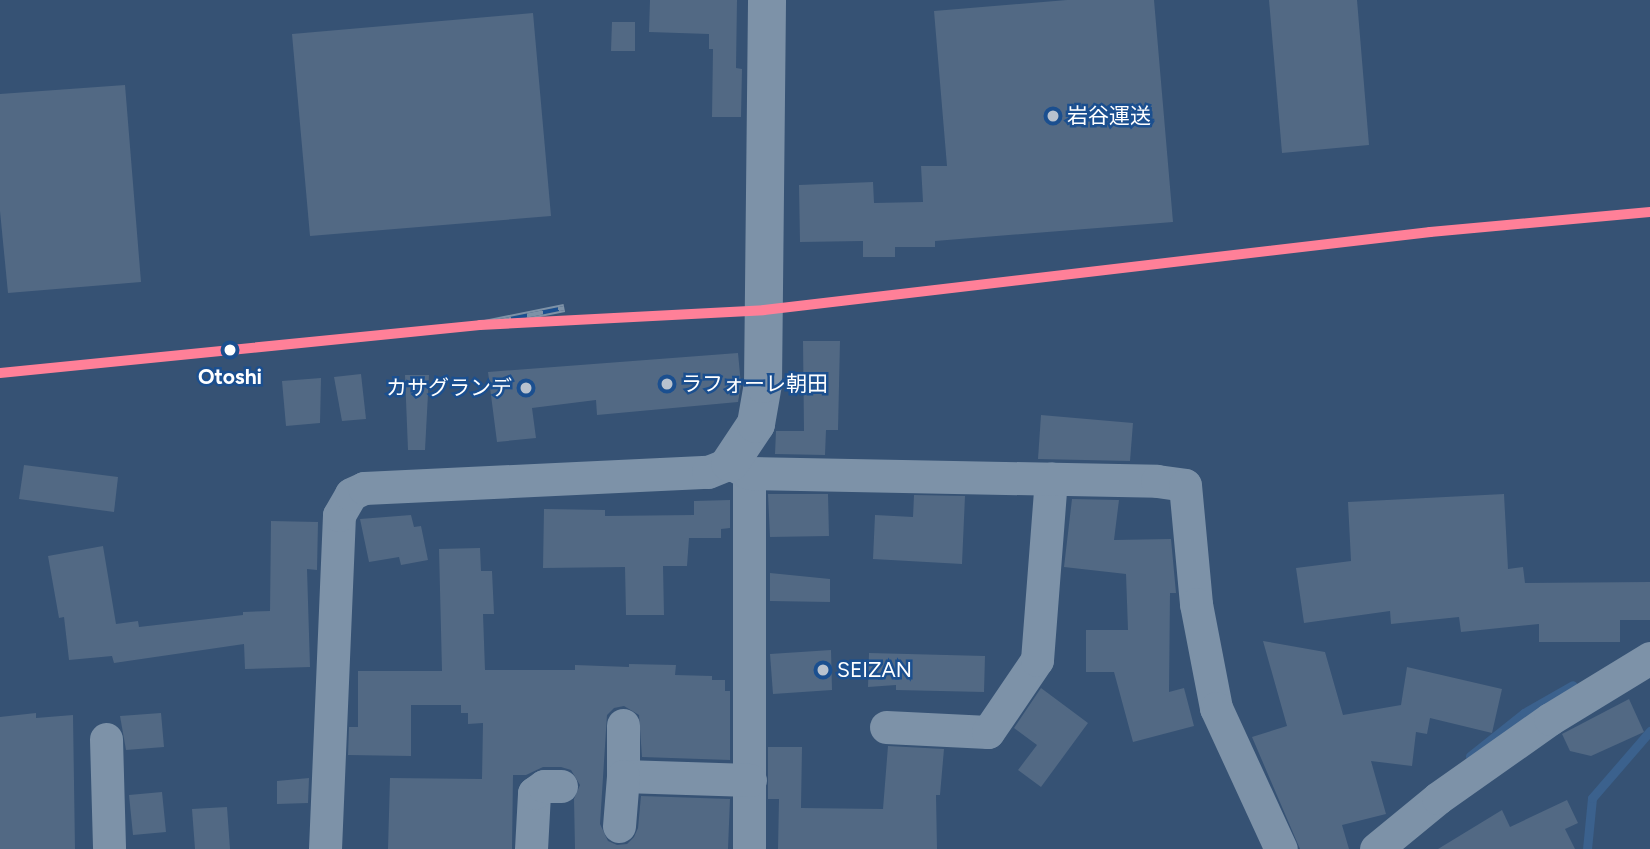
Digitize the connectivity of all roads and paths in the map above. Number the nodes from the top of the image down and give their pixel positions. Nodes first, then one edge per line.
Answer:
1 (767, 0) edge
2 (739, 468) junction
3 (1051, 479) junction
4 (1650, 658) edge
5 (623, 725) dead end
6 (886, 727) dead end
7 (106, 739) dead end
8 (623, 776) junction
9 (750, 780) junction
10 (561, 786) dead end
11 (619, 826) dead end
12 (110, 849) edge
13 (326, 849) edge
14 (531, 849) edge
15 (750, 849) edge
16 (1281, 849) edge
17 (1376, 849) edge

1 - 2 street
2 - 3 street
2 - 9 street
2 - 13 street
3 - 6 street
3 - 16 street
4 - 17 street
5 - 8 street
7 - 12 street
8 - 9 street
8 - 11 street
9 - 15 street
10 - 14 street

